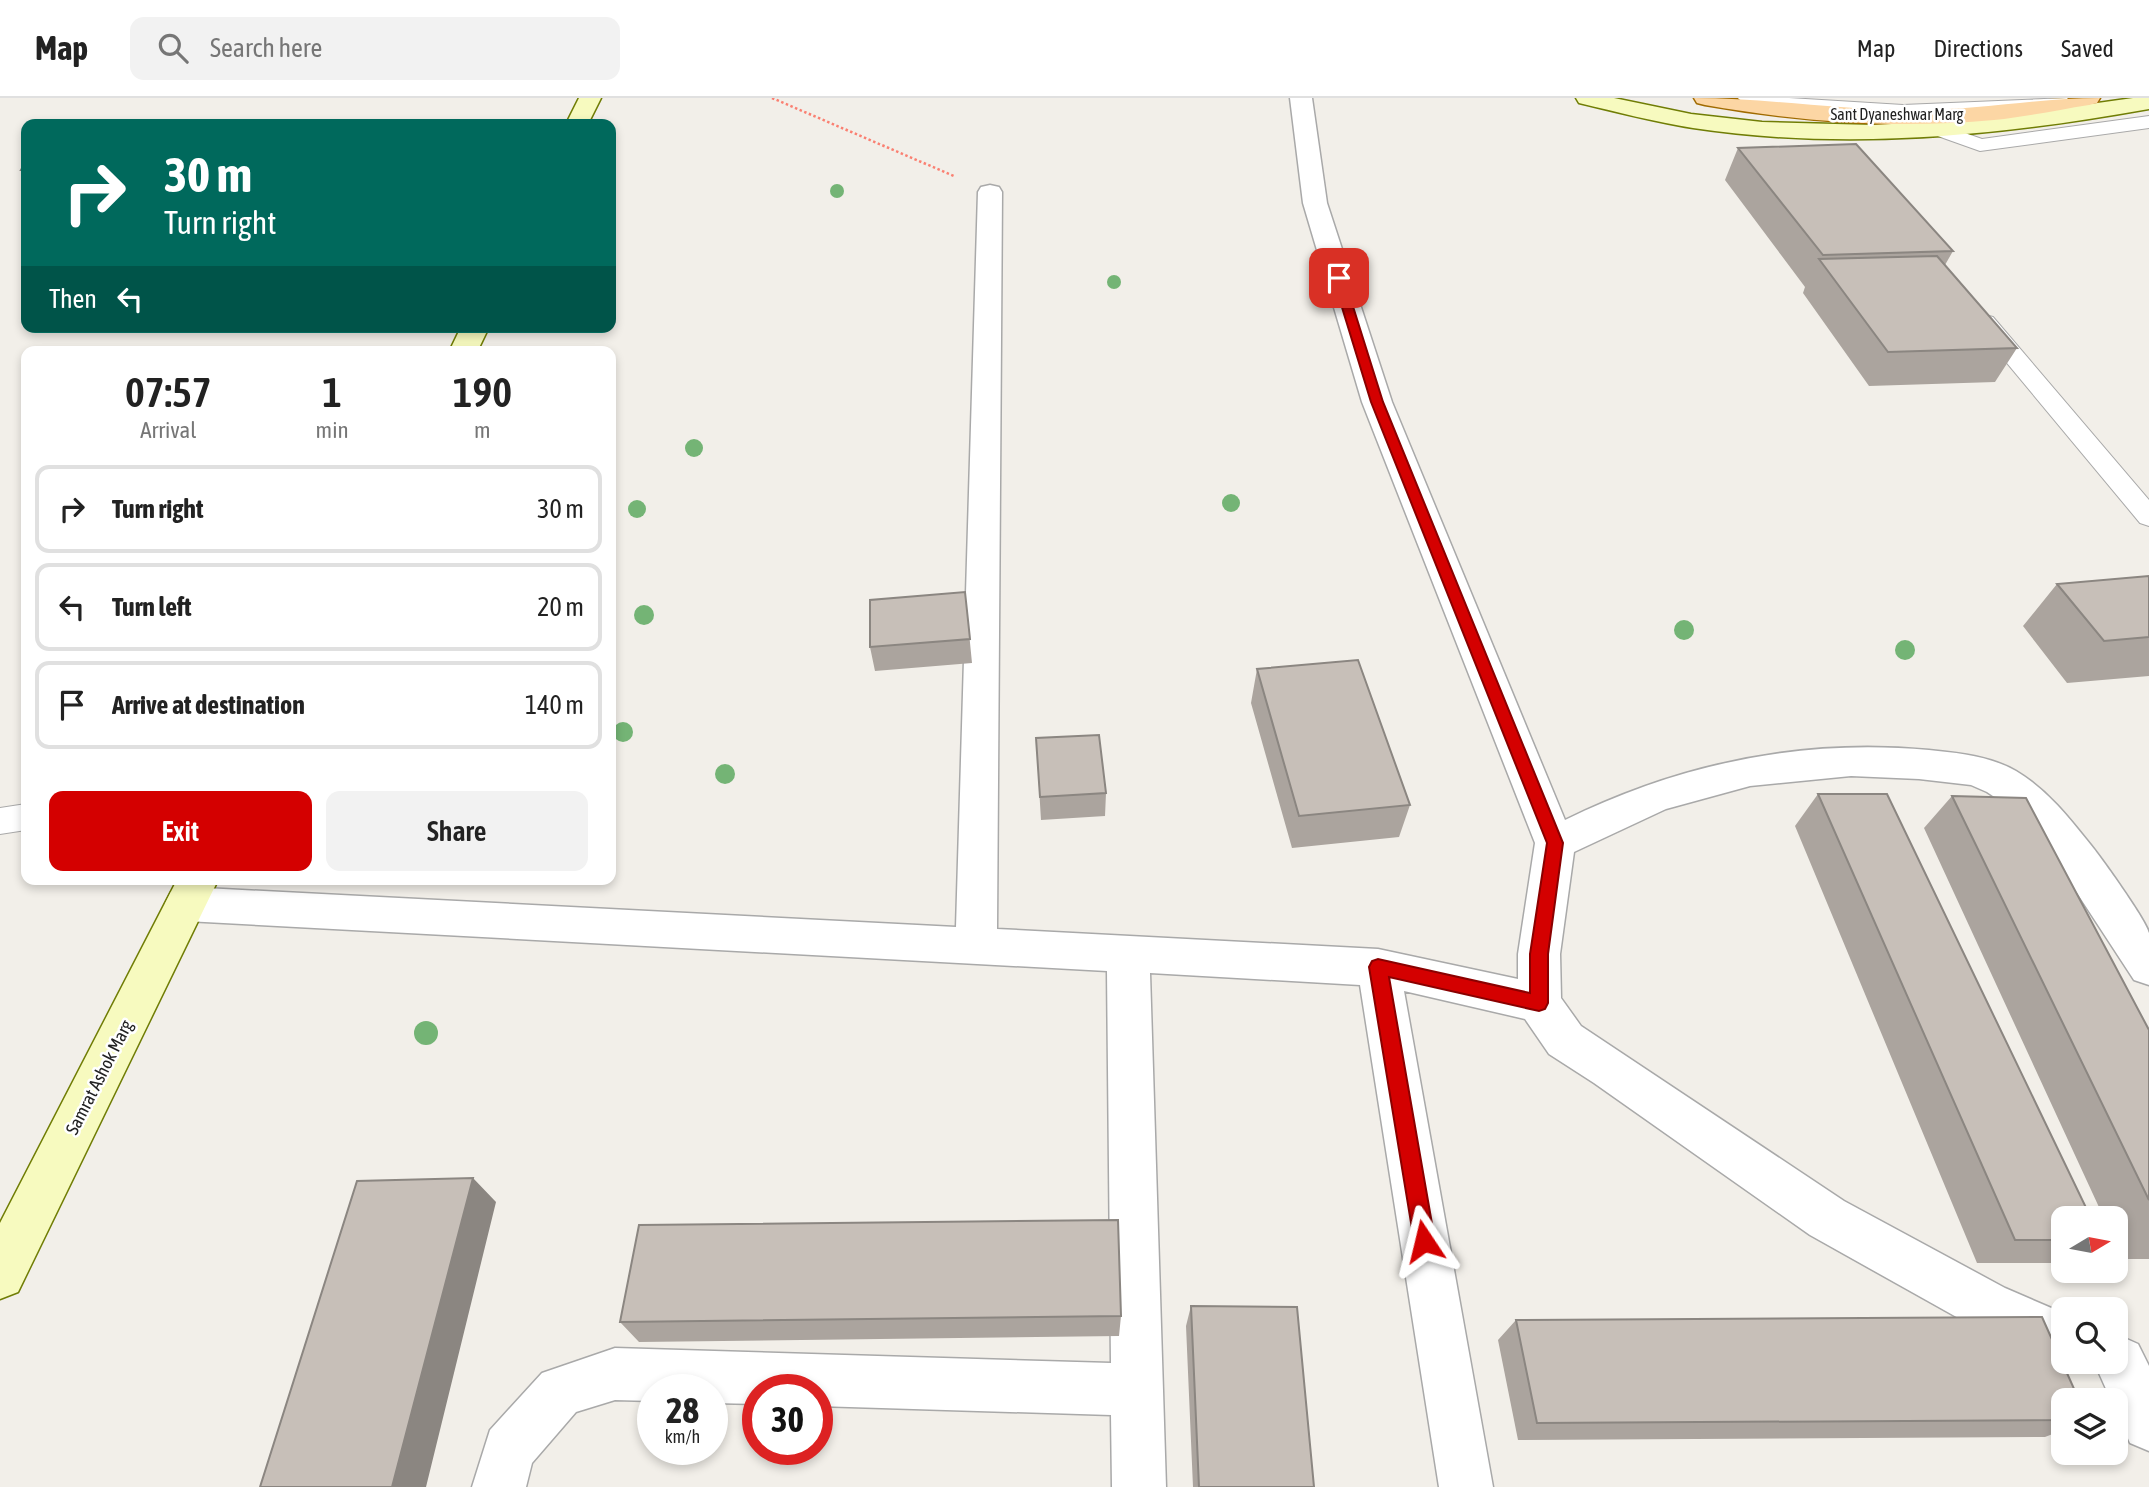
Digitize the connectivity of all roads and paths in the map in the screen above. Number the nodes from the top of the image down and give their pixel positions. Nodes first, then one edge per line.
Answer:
1 (590, 98) edge
2 (772, 98) edge
3 (1301, 98) edge
4 (1587, 98) edge
5 (1705, 98) edge
6 (1747, 98) edge
7 (2059, 98) edge
8 (2089, 98) edge
9 (2149, 102) edge
10 (580, 119) edge
11 (2149, 122) edge
12 (1942, 131) junction
13 (1834, 133) junction
14 (1845, 155) edge
15 (990, 192) joint
16 (1967, 300) edge
17 (2149, 517) edge
18 (21, 818) edge
19 (0, 821) edge
20 (1555, 843) junction
21 (192, 892) edge
22 (976, 946) junction
23 (1128, 953) junction
24 (1378, 967) junction
25 (2149, 967) edge
26 (1539, 1003) junction
27 (0, 1275) edge
28 (2051, 1333) edge
29 (2128, 1359) edge
30 (1137, 1390) junction
31 (2149, 1424) edge
32 (499, 1487) edge
33 (1139, 1487) edge
34 (1466, 1487) edge

1 - 10 street
2 - 15 path
3 - 20 street
4 - 13 street
5 - 8 main road, Sant Dyaneshwar Marg
6 - 7 lane
9 - 12 street
11 - 12 lane
12 - 13 street
13 - 14 lane
15 - 22 street
16 - 17 lane
18 - 19 lane
20 - 25 street
20 - 26 street
21 - 22 street
21 - 27 street, Samrat Ashok Marg
22 - 23 street
23 - 24 street
23 - 30 street
24 - 26 street
24 - 34 street
26 - 28 street
29 - 31 street
30 - 32 street
30 - 33 street

